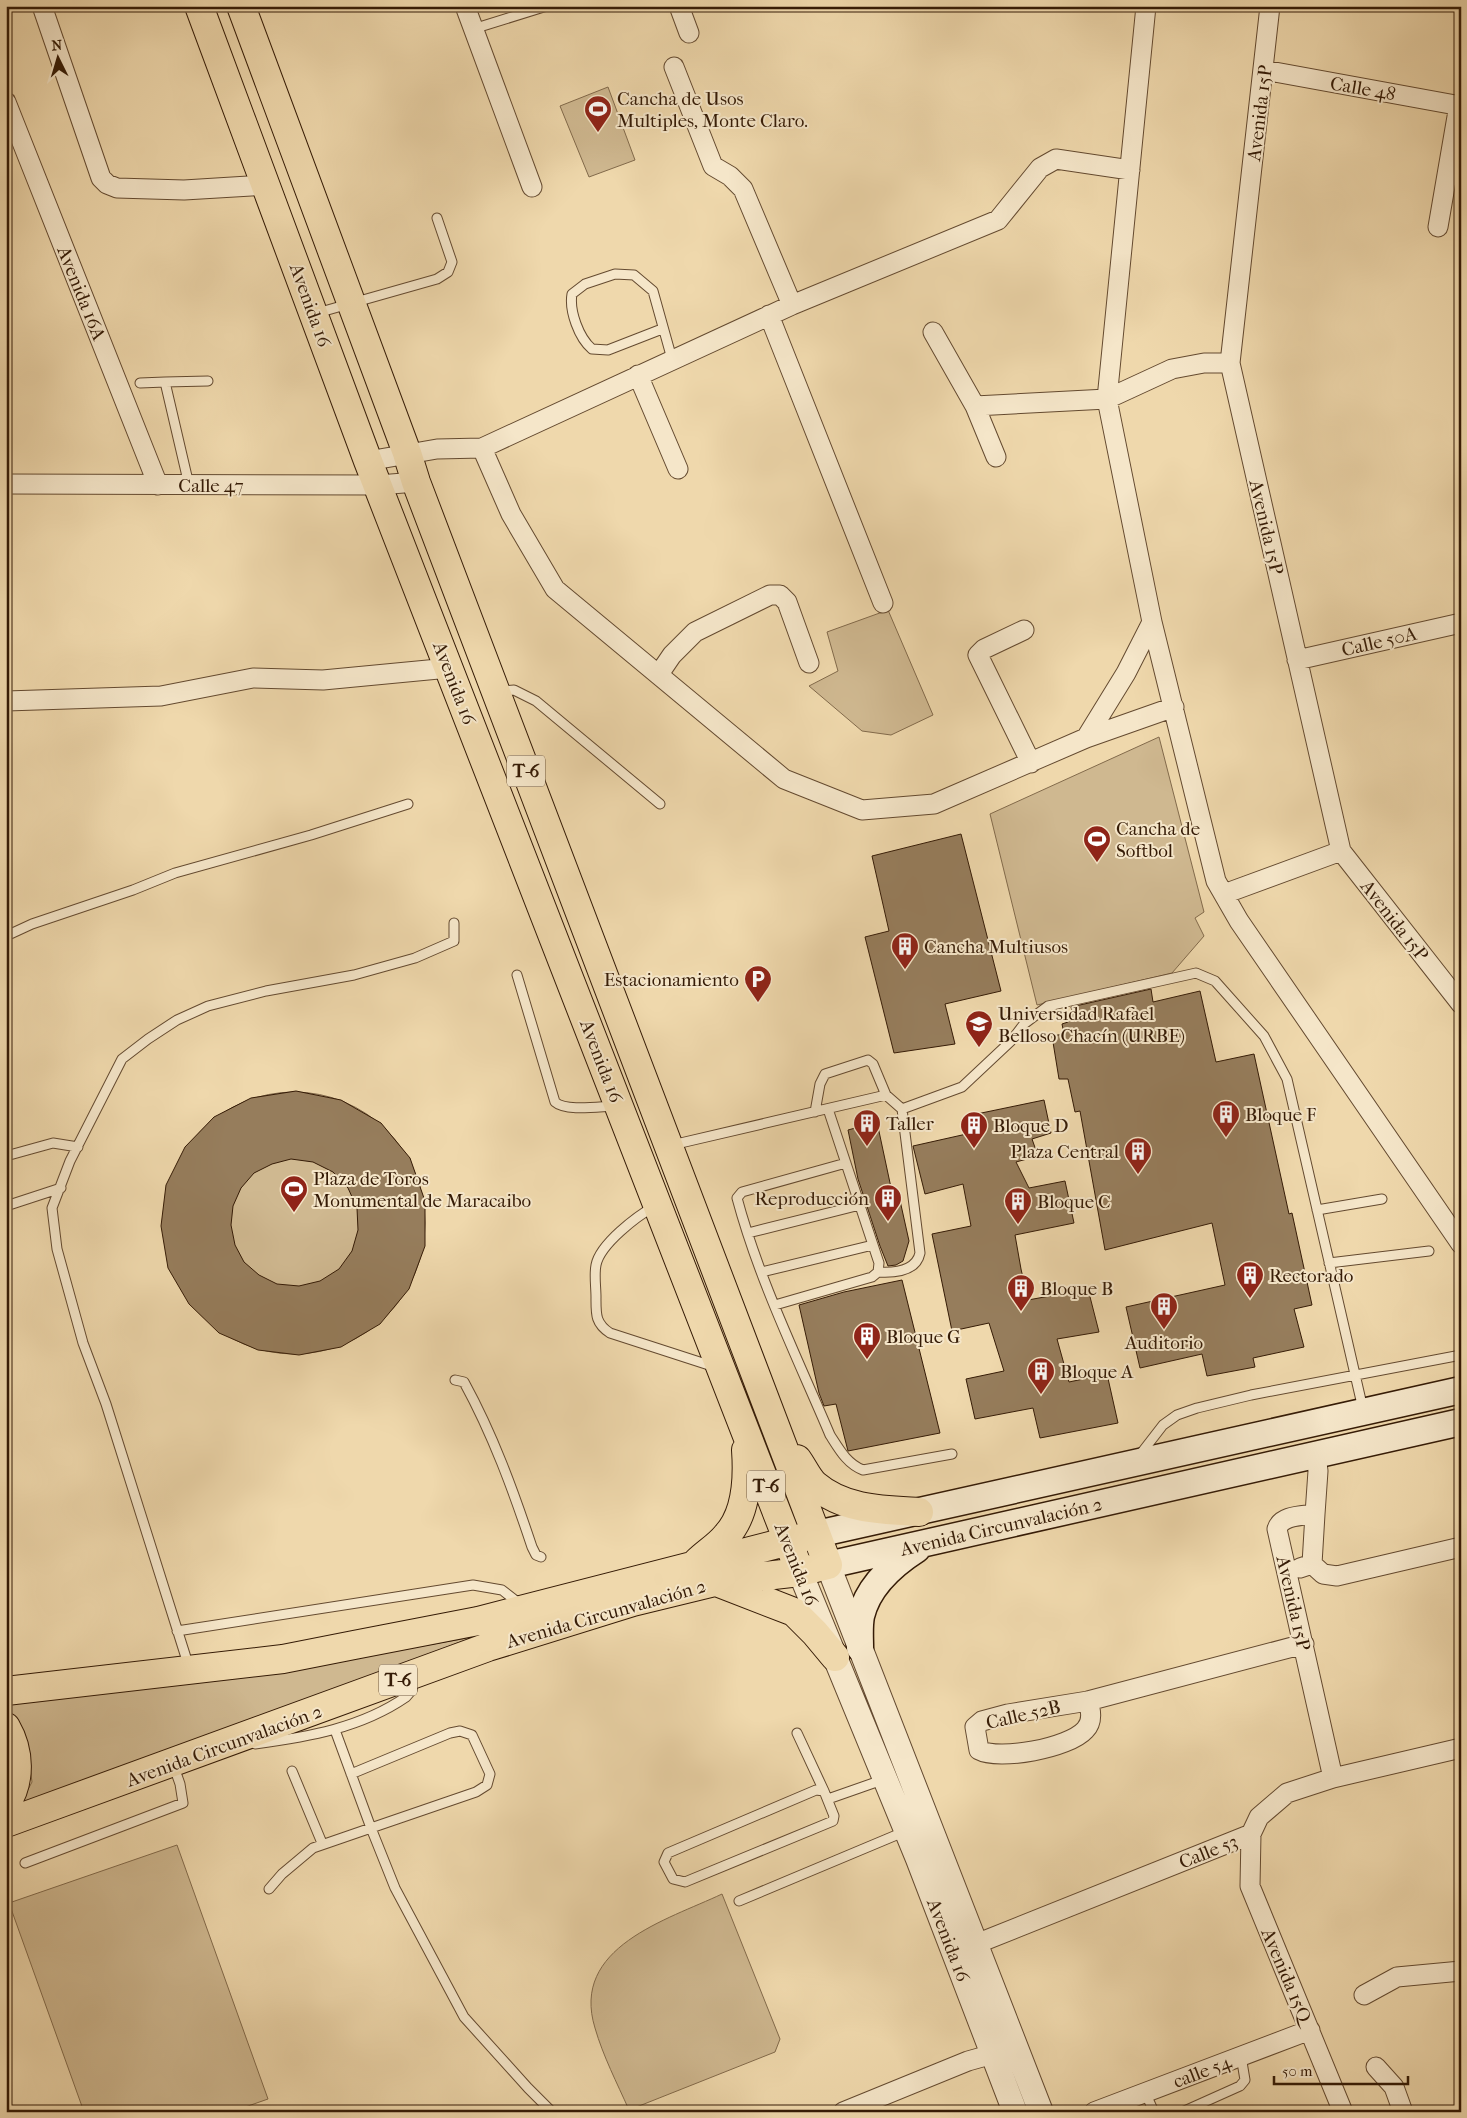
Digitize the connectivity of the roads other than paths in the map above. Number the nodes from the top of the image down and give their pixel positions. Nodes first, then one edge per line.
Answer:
1 (42, 6) edge
2 (198, 6) edge
3 (240, 6) edge
4 (465, 6) edge
5 (547, 6) edge
6 (678, 6) edge
7 (1146, 6) edge
8 (1270, 6) edge
9 (473, 29) junction
10 (689, 33) dead end
11 (674, 67) dead end
12 (1264, 70) junction
13 (6, 102) edge
14 (1460, 105) edge
15 (1130, 170) junction
16 (266, 185) junction
17 (532, 187) dead end
18 (437, 218) dead end
19 (1438, 227) dead end
20 (351, 304) junction
21 (792, 305) junction
22 (314, 314) junction
23 (770, 315) junction
24 (662, 329) junction
25 (933, 332) dead end
26 (672, 359) junction
27 (1230, 363) junction
28 (638, 375) junction
29 (208, 381) dead end
30 (165, 382) junction
31 (140, 383) dead end
32 (1107, 399) junction
33 (975, 406) junction
34 (482, 448) junction
35 (407, 453) junction
36 (996, 457) dead end
37 (368, 461) junction
38 (678, 470) dead end
39 (416, 482) junction
40 (6, 484) edge
41 (189, 484) junction
42 (158, 485) junction
43 (379, 485) junction
44 (883, 603) dead end
45 (1152, 622) junction
46 (1461, 623) edge
47 (1024, 630) dead end
48 (1297, 660) junction
49 (809, 662) dead end
50 (449, 668) junction
51 (659, 674) junction
52 (496, 692) junction
53 (6, 701) edge
54 (1174, 707) junction
55 (1086, 738) junction
56 (1031, 762) junction
57 (408, 804) dead end
58 (660, 804) dead end
59 (1341, 852) junction
60 (1224, 894) junction
61 (454, 923) dead end
62 (6, 936) edge
63 (517, 975) dead end
64 (1461, 1004) edge
65 (886, 1095) junction
66 (619, 1106) junction
67 (828, 1109) junction
68 (902, 1109) junction
69 (815, 1112) junction
70 (669, 1146) junction
71 (78, 1147) junction
72 (6, 1156) edge
73 (846, 1163) junction
74 (62, 1188) junction
75 (1382, 1200) dead end
76 (657, 1205) junction
77 (860, 1205) junction
78 (6, 1206) edge
79 (1317, 1210) junction
80 (748, 1234) junction
81 (1461, 1244) edge
82 (874, 1245) junction
83 (1429, 1251) dead end
84 (1329, 1263) junction
85 (762, 1272) junction
86 (878, 1272) junction
87 (775, 1305) junction
88 (1461, 1355) edge
89 (721, 1369) junction
90 (1356, 1376) junction
91 (455, 1380) dead end
92 (1461, 1390) edge
93 (1364, 1412) junction
94 (1461, 1422) edge
95 (775, 1426) junction
96 (745, 1431) junction
97 (952, 1454) dead end
98 (1316, 1455) junction
99 (1135, 1463) junction
100 (919, 1512) junction
101 (1315, 1514) junction
102 (817, 1534) junction
103 (788, 1541) junction
104 (926, 1543) junction
105 (1461, 1547) edge
106 (541, 1557) dead end
107 (1312, 1564) junction
108 (828, 1565) junction
109 (692, 1566) junction
110 (800, 1572) junction
111 (1287, 1572) junction
112 (715, 1582) junction
113 (526, 1609) junction
114 (177, 1631) junction
115 (1304, 1644) junction
116 (860, 1648) junction
117 (835, 1657) junction
118 (190, 1670) junction
119 (416, 1674) junction
120 (6, 1691) edge
121 (1088, 1701) junction
122 (6, 1727) edge
123 (335, 1730) junction
124 (797, 1733) dead end
125 (230, 1743) junction
126 (1461, 1748) edge
127 (172, 1764) junction
128 (292, 1772) dead end
129 (351, 1774) junction
130 (1333, 1778) junction
131 (885, 1779) junction
132 (826, 1795) junction
133 (6, 1804) edge
134 (6, 1823) edge
135 (371, 1828) junction
136 (906, 1831) junction
137 (1251, 1834) junction
138 (322, 1843) junction
139 (25, 1863) dead end
140 (268, 1889) dead end
141 (739, 1901) dead end
142 (976, 1944) junction
143 (1461, 1971) edge
144 (1364, 1995) dead end
145 (1310, 2030) junction
146 (992, 2054) junction
147 (1241, 2056) junction
148 (1376, 2067) dead end
149 (1145, 2092) junction
150 (552, 2112) edge
151 (843, 2112) edge
152 (1015, 2112) edge
153 (1041, 2112) edge
154 (1094, 2112) edge
155 (1154, 2112) edge
156 (1182, 2112) edge
157 (1343, 2112) edge
158 (1403, 2112) edge

1 - 16 street
2 - 16 highway, Avenida 16 / T-6
3 - 20 highway, Avenida 16 / T-6
4 - 9 street
5 - 9 lane
6 - 10 street
7 - 15 street
8 - 12 street, Avenida 15P
9 - 17 street
11 - 21 street
12 - 14 street, Calle 48
12 - 27 street, Avenida 15P
13 - 42 street, Avenida 16A
14 - 19 street
15 - 21 street
15 - 32 street
16 - 22 highway, Avenida 16 / T-6
18 - 20 lane
20 - 22 lane
20 - 35 highway, Avenida 16 / T-6
21 - 23 street
22 - 37 highway, Avenida 16 / T-6
23 - 26 street
23 - 44 street
24 - 24 lane
24 - 26 lane
25 - 33 street
26 - 28 street
27 - 32 street
27 - 48 street, Avenida 15P
28 - 34 street
28 - 38 street
29 - 30 lane
30 - 31 lane
30 - 41 lane
32 - 33 street
32 - 45 street
33 - 36 street
34 - 35 street
34 - 51 street
35 - 37 street
35 - 39 highway, Avenida 16 / T-6
37 - 43 highway, Avenida 16 / T-6
39 - 43 street, Calle 47
39 - 52 highway, Avenida 16 / T-6
40 - 42 street, Calle 47
41 - 42 street, Calle 47
41 - 43 street, Calle 47
43 - 50 highway, Avenida 16 / T-6
45 - 54 street
45 - 55 street
46 - 48 street, Calle 50A
47 - 56 street
48 - 59 street, Avenida 15P
49 - 51 street
50 - 53 street
50 - 66 highway, Avenida 16 / T-6
51 - 56 street
52 - 58 lane
52 - 70 highway, Avenida 16 / T-6
54 - 55 street
54 - 60 street
55 - 56 street
57 - 62 lane
59 - 60 street
59 - 64 street, Avenida 15P
60 - 81 street
61 - 71 lane
63 - 66 lane
65 - 67 lane
65 - 68 lane
65 - 69 lane
66 - 76 highway, Avenida 16 / T-6
67 - 69 lane
67 - 73 lane
68 - 79 lane
68 - 86 lane
69 - 70 lane
70 - 95 highway, Avenida 16 / T-6
71 - 72 lane
71 - 74 lane
73 - 77 lane
73 - 80 lane
74 - 78 lane
74 - 114 lane
75 - 79 lane
76 - 89 highway, Avenida 16 / T-6
76 - 89 lane
77 - 80 lane
77 - 82 lane
79 - 84 lane
80 - 85 lane
82 - 85 lane
82 - 86 lane
83 - 84 lane
84 - 90 lane
85 - 87 lane
86 - 87 lane
87 - 97 lane
88 - 90 lane
89 - 96 highway, Avenida 16 / T-6
90 - 93 lane
90 - 99 lane
91 - 106 lane
92 - 93 main road, Avenida Circunvalación 2
93 - 99 main road, Avenida Circunvalación 2
94 - 98 main road, Avenida Circunvalación 2
95 - 100 highway
95 - 102 highway, Avenida 16 / T-6
96 - 103 highway, Avenida 16 / T-6
96 - 109 highway
98 - 101 street
98 - 104 main road, Avenida Circunvalación 2
99 - 100 main road, Avenida Circunvalación 2
100 - 102 main road, Avenida Circunvalación 2
101 - 107 street
101 - 111 street, Avenida 15P
102 - 103 highway, Avenida Circunvalación 2 / T-6
102 - 108 highway, Avenida 16 / T-6
103 - 109 highway, Avenida Circunvalación 2 / T-6
103 - 110 highway, Avenida 16 / T-6
104 - 108 main road, Avenida Circunvalación 2
104 - 116 main road
105 - 107 street
107 - 111 street
108 - 110 highway, Avenida Circunvalación 2 / T-6
108 - 116 street, Avenida 16
109 - 113 highway, Avenida Circunvalación 2 / T-6
110 - 112 highway, Avenida Circunvalación 2 / T-6
110 - 117 street, Avenida 16
111 - 115 street, Avenida 15P
112 - 117 highway
112 - 119 highway, Avenida Circunvalación 2 / T-6
113 - 114 lane
113 - 118 highway, Avenida Circunvalación 2 / T-6
114 - 118 lane
115 - 121 street, Calle 52B
115 - 130 street, Avenida 15P
116 - 142 street, Avenida 16
117 - 131 street, Avenida 16
118 - 120 highway, Avenida Circunvalación 2 / T-6
119 - 123 lane
119 - 125 highway, Avenida Circunvalación 2 / T-6
121 - 121 street, Calle 52B
122 - 133 highway
123 - 125 lane
123 - 129 lane
124 - 132 lane
125 - 127 highway, Avenida Circunvalación 2 / T-6
126 - 130 street, Calle 53
127 - 134 highway, Avenida Circunvalación 2 / T-6
127 - 139 lane
128 - 138 lane
129 - 135 lane
129 - 135 lane
130 - 137 street, Calle 53
131 - 132 lane
131 - 136 street, Avenida 16
132 - 132 lane
135 - 138 lane
135 - 150 lane
136 - 141 lane
136 - 146 street, Avenida 16
137 - 142 street, Calle 53
137 - 145 street, Avenida 15Q
138 - 140 lane
142 - 153 street, Avenida 16
143 - 144 street
145 - 147 street, calle 54
145 - 157 street, Avenida 15Q
146 - 151 street
146 - 152 street, Avenida 16
147 - 149 street, calle 54
147 - 156 lane
148 - 158 street
149 - 154 street, calle 54
149 - 155 lane

